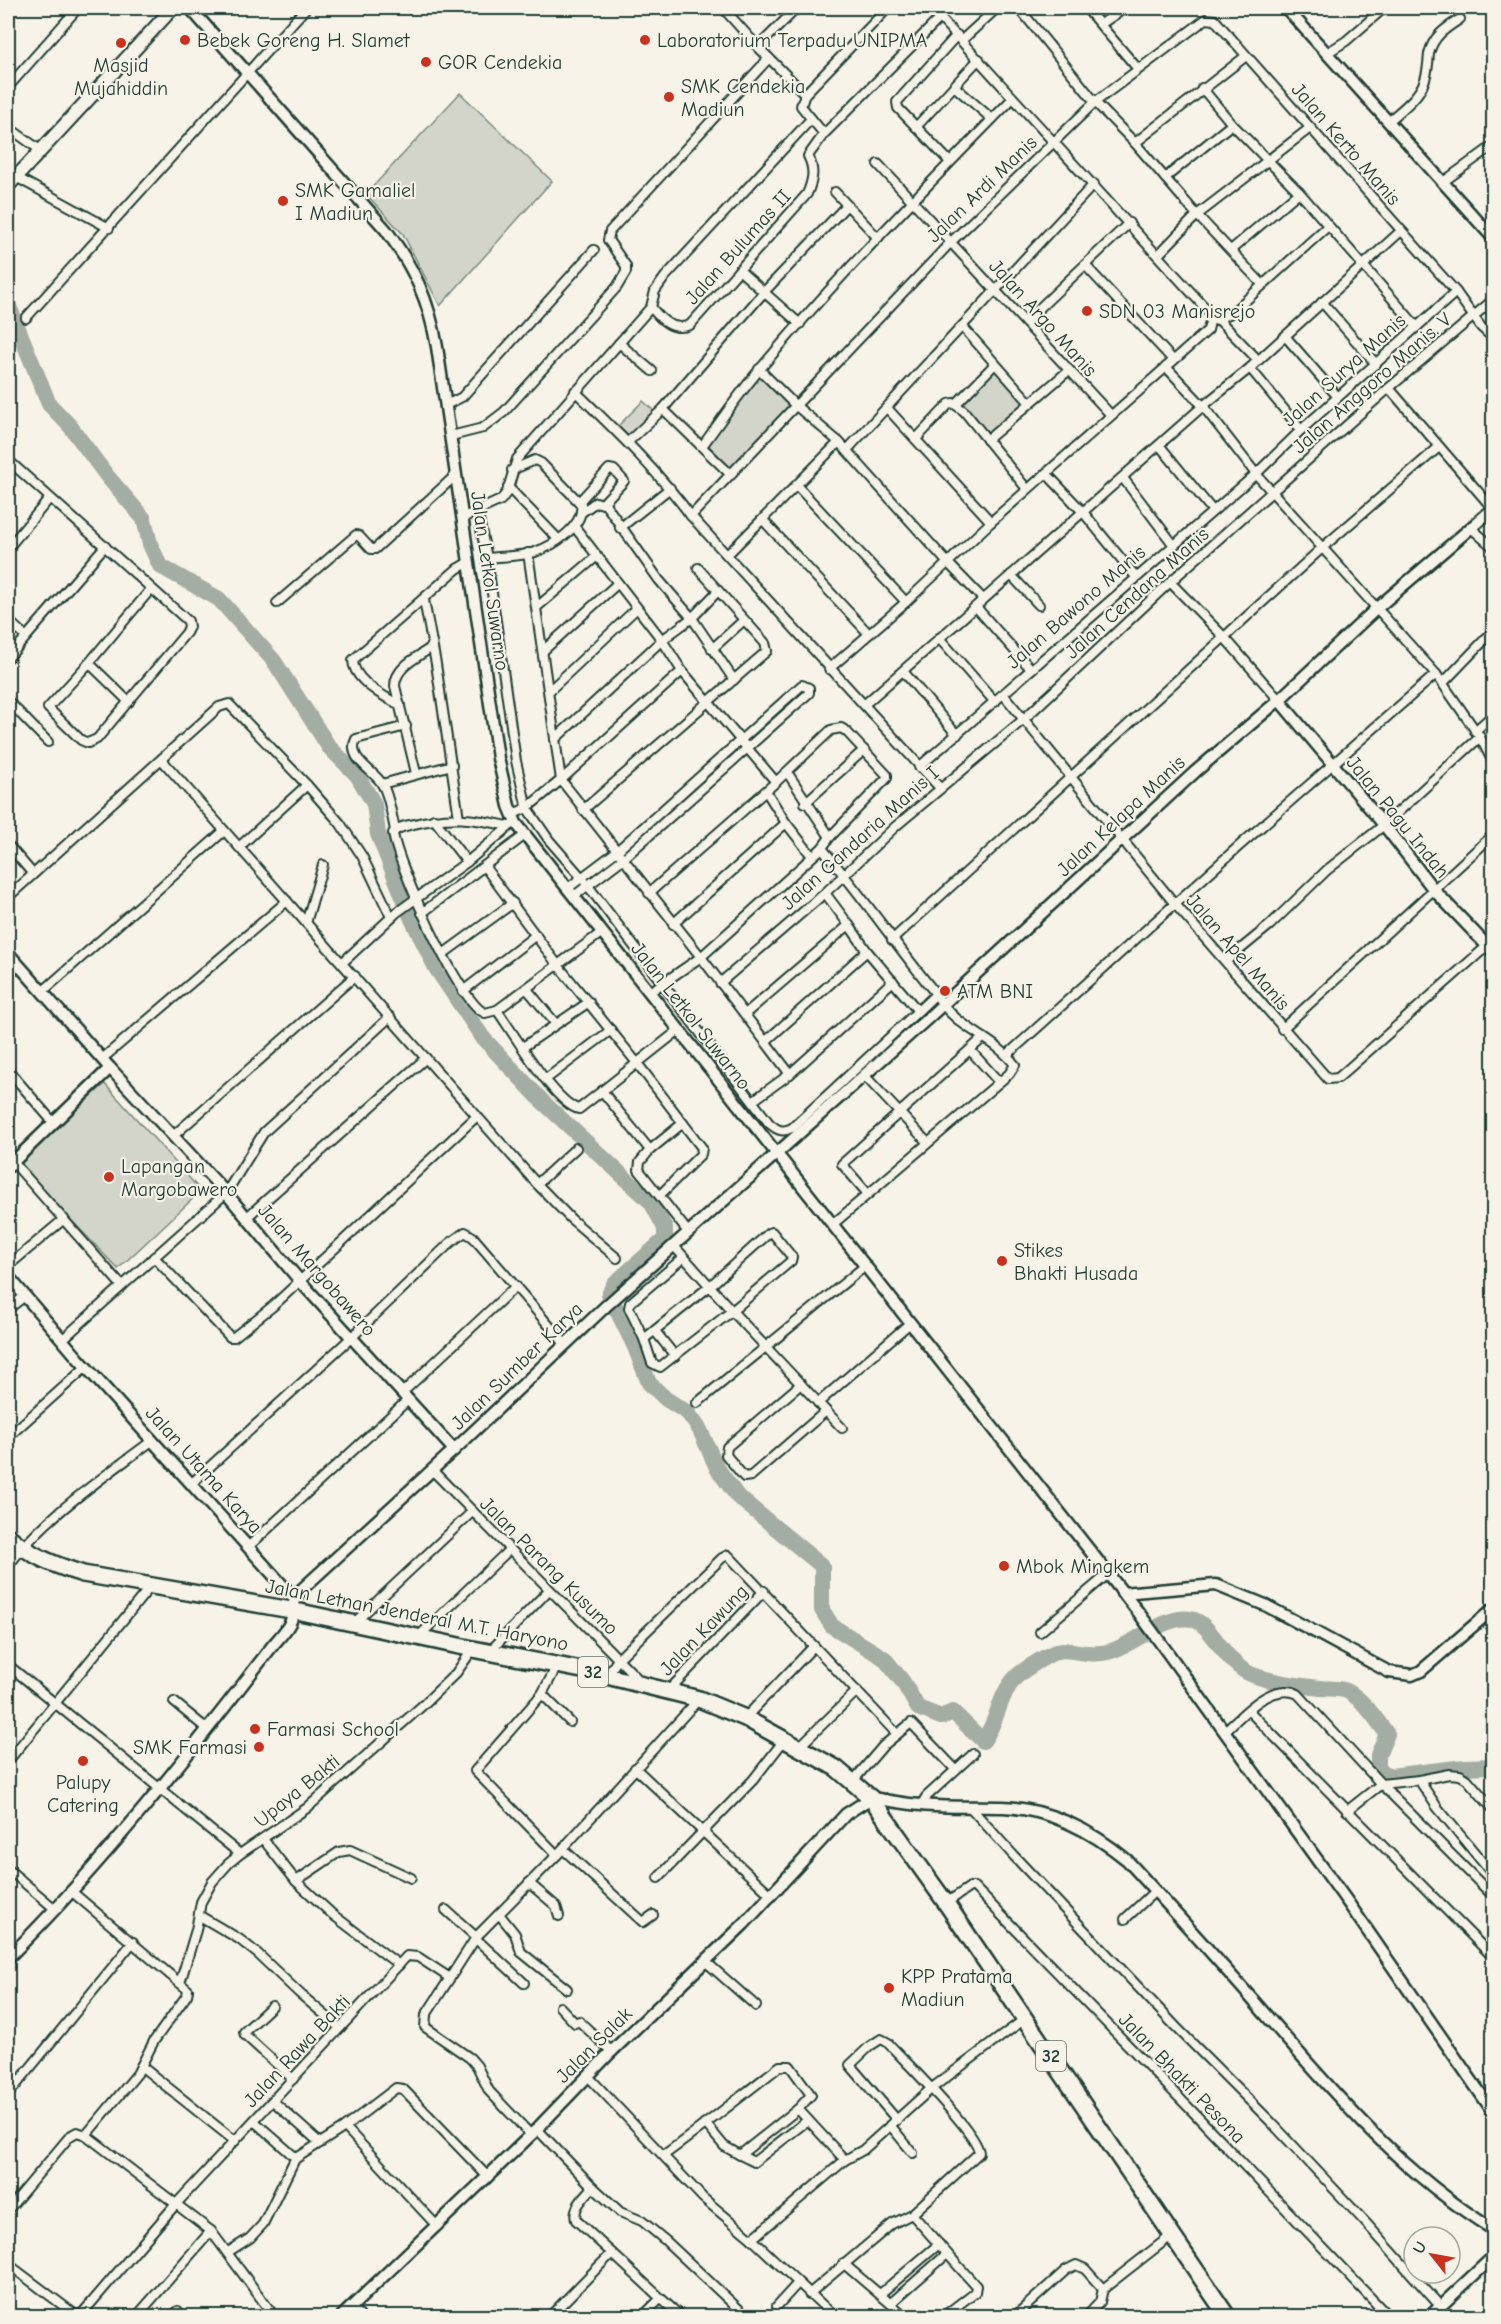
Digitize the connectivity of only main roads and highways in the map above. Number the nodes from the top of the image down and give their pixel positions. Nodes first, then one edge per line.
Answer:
1 (173, 8) edge
2 (8, 186) edge
3 (8, 1536) edge
4 (1227, 2316) edge

1 - 2 main road
3 - 4 highway, Jalan Letnan Jenderal M.T. Haryono / 32

